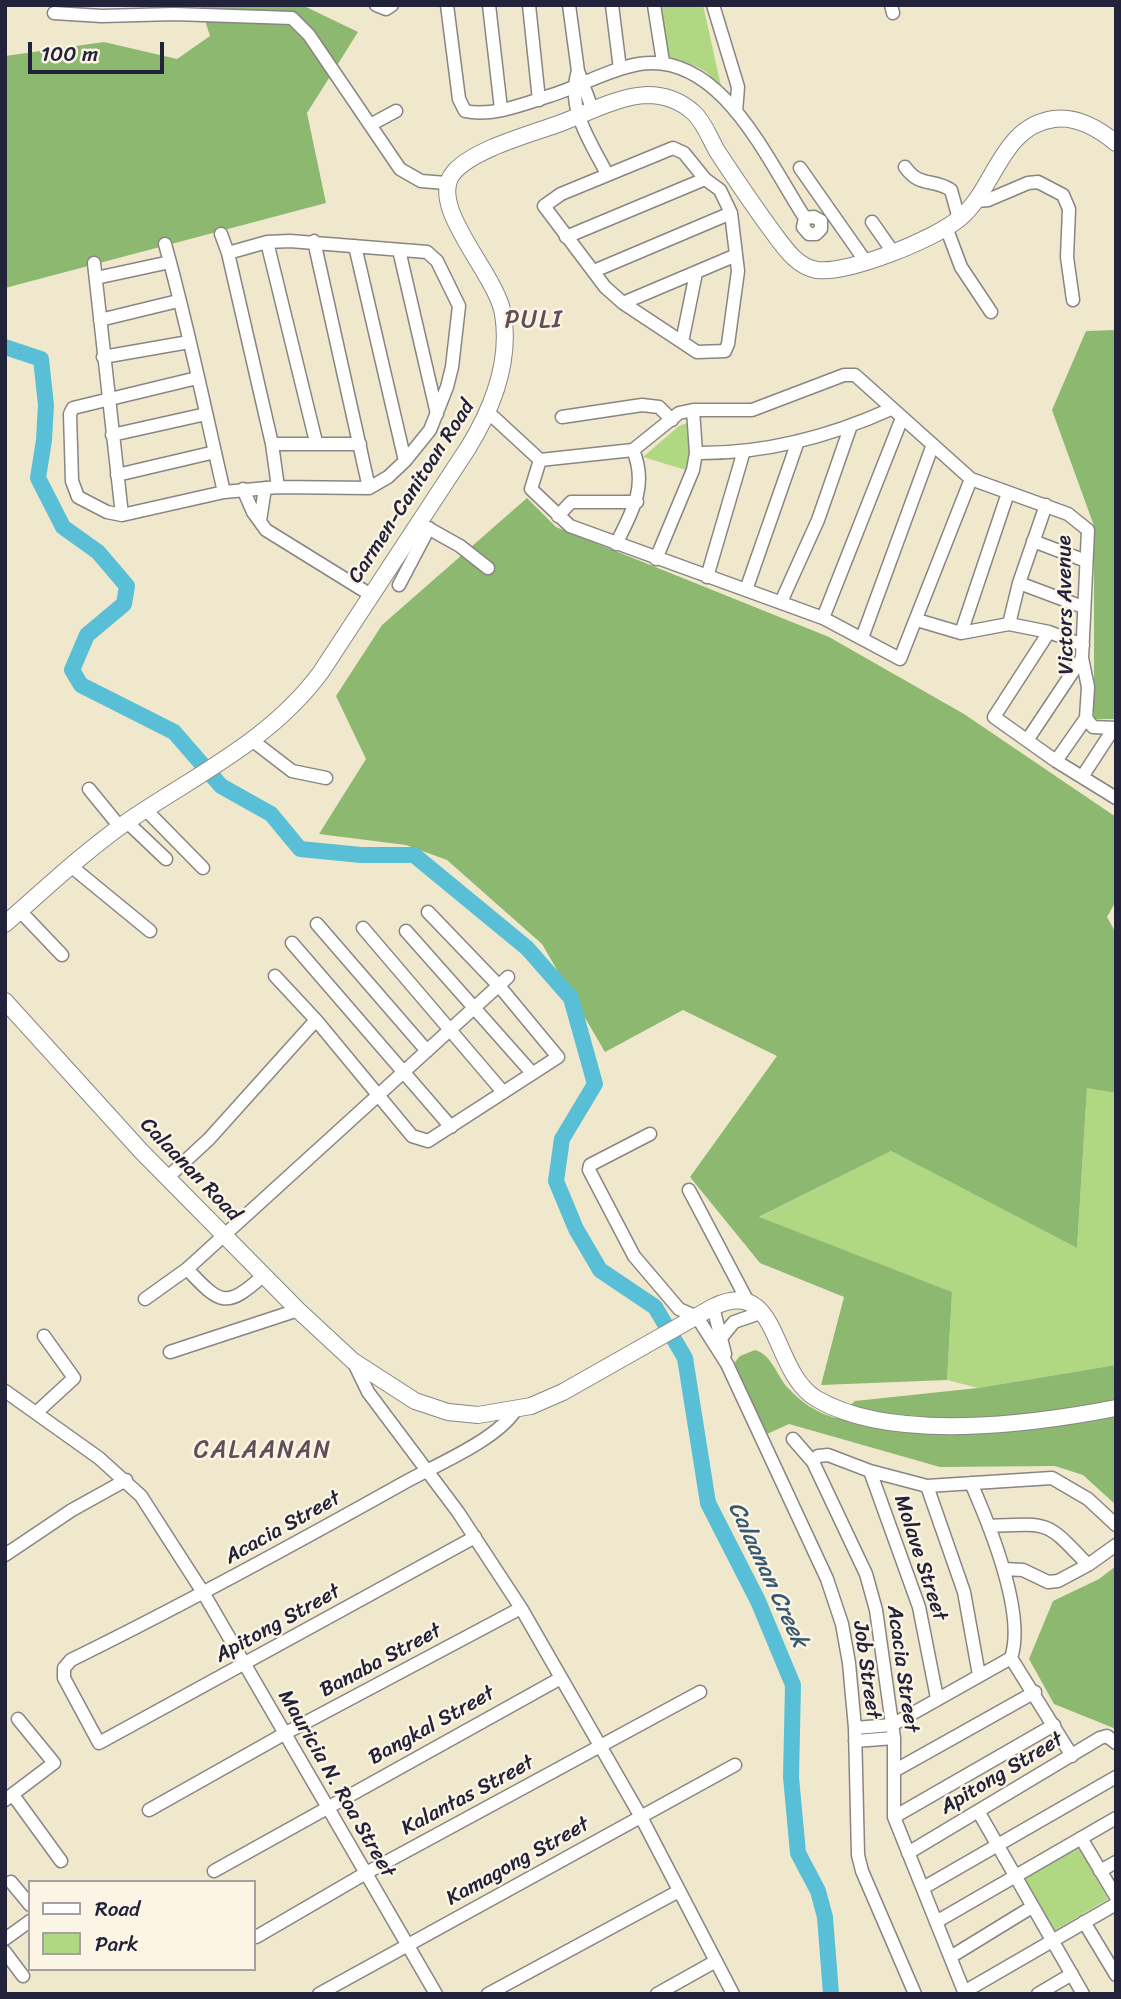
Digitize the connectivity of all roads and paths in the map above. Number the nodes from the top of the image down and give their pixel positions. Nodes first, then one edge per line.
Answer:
1 (376, 5) edge
2 (392, 5) edge
3 (489, 5) edge
4 (529, 5) edge
5 (569, 5) edge
6 (612, 5) edge
7 (654, 5) edge
8 (713, 5) edge
9 (443, 6) edge
10 (54, 13) dead end
11 (663, 62) junction
12 (620, 69) junction
13 (578, 71) junction
14 (585, 85) junction
15 (572, 89) junction
16 (539, 100) junction
17 (501, 109) junction
18 (396, 111) dead end
19 (736, 112) junction
20 (586, 113) junction
21 (370, 125) junction
22 (1116, 143) edge
23 (800, 167) dead end
24 (905, 167) dead end
25 (607, 174) junction
26 (705, 179) junction
27 (446, 183) junction
28 (976, 201) junction
29 (731, 213) junction
30 (805, 218) dead end
31 (872, 222) dead end
32 (952, 223) junction
33 (221, 234) dead end
34 (566, 237) junction
35 (314, 241) junction
36 (267, 242) junction
37 (165, 244) dead end
38 (355, 246) junction
39 (399, 250) junction
40 (893, 252) junction
41 (228, 253) junction
42 (734, 256) junction
43 (170, 262) junction
44 (866, 262) junction
45 (94, 263) dead end
46 (594, 271) junction
47 (696, 273) junction
48 (96, 278) junction
49 (1073, 300) dead end
50 (178, 301) junction
51 (623, 303) junction
52 (991, 312) dead end
53 (100, 320) junction
54 (189, 342) junction
55 (681, 342) junction
56 (103, 357) junction
57 (197, 378) junction
58 (107, 399) junction
59 (891, 408) junction
60 (693, 410) junction
61 (489, 413) junction
62 (206, 414) junction
63 (437, 414) junction
64 (562, 417) dead end
65 (902, 418) junction
66 (672, 420) junction
67 (850, 428) junction
68 (112, 435) junction
69 (799, 441) junction
70 (316, 442) junction
71 (271, 444) junction
72 (360, 444) junction
73 (932, 447) junction
74 (633, 450) junction
75 (215, 452) junction
76 (696, 453) junction
77 (743, 454) junction
78 (540, 460) junction
79 (405, 461) junction
80 (117, 475) junction
81 (971, 479) junction
82 (271, 487) junction
83 (369, 488) junction
84 (243, 489) junction
85 (224, 492) junction
86 (1008, 494) junction
87 (637, 502) junction
88 (1046, 505) junction
89 (122, 515) junction
90 (558, 516) junction
91 (260, 521) junction
92 (424, 525) junction
93 (1033, 541) junction
94 (616, 544) junction
95 (656, 559) junction
96 (1086, 561) junction
97 (488, 568) dead end
98 (707, 576) junction
99 (1019, 583) junction
100 (399, 585) dead end
101 (746, 590) junction
102 (371, 594) junction
103 (781, 602) junction
104 (1083, 607) junction
105 (822, 618) junction
106 (917, 620) junction
107 (1009, 624) junction
108 (1049, 632) junction
109 (961, 633) junction
110 (862, 638) junction
111 (1083, 651) junction
112 (1086, 719) junction
113 (1115, 728) edge
114 (1028, 739) junction
115 (253, 741) junction
116 (1056, 761) junction
117 (1082, 777) junction
118 (326, 778) dead end
119 (89, 789) dead end
120 (1115, 796) edge
121 (146, 810) junction
122 (124, 825) junction
123 (166, 859) dead end
124 (72, 867) junction
125 (202, 868) dead end
126 (20, 911) junction
127 (428, 912) dead end
128 (5, 924) edge
129 (317, 924) dead end
130 (363, 928) dead end
131 (150, 931) dead end
132 (407, 931) dead end
133 (292, 943) dead end
134 (62, 955) dead end
135 (275, 976) dead end
136 (504, 982) junction
137 (5, 1001) edge
138 (476, 1008) junction
139 (316, 1020) junction
140 (452, 1029) junction
141 (427, 1051) junction
142 (403, 1073) junction
143 (532, 1073) junction
144 (503, 1092) junction
145 (378, 1096) junction
146 (450, 1127) junction
147 (650, 1134) dead end
148 (168, 1177) junction
149 (689, 1190) dead end
150 (224, 1234) junction
151 (187, 1269) junction
152 (264, 1275) junction
153 (145, 1299) dead end
154 (747, 1300) junction
155 (713, 1307) junction
156 (299, 1310) junction
157 (763, 1312) junction
158 (692, 1320) junction
159 (44, 1336) dead end
160 (721, 1338) junction
161 (170, 1352) dead end
162 (353, 1361) junction
163 (727, 1364) junction
164 (5, 1391) edge
165 (1116, 1408) edge
166 (515, 1411) junction
167 (37, 1412) junction
168 (793, 1439) dead end
169 (813, 1462) junction
170 (425, 1471) junction
171 (870, 1471) junction
172 (125, 1480) junction
173 (971, 1483) junction
174 (927, 1486) junction
175 (1116, 1525) edge
176 (990, 1526) junction
177 (475, 1537) junction
178 (1116, 1545) edge
179 (5, 1555) edge
180 (1088, 1565) junction
181 (1004, 1569) junction
182 (204, 1594) junction
183 (521, 1608) junction
184 (1011, 1658) junction
185 (245, 1664) junction
186 (979, 1675) junction
187 (561, 1678) junction
188 (700, 1692) dead end
189 (1035, 1692) junction
190 (937, 1698) junction
191 (18, 1719) dead end
192 (1054, 1725) junction
193 (893, 1732) junction
194 (284, 1734) junction
195 (855, 1734) junction
196 (99, 1743) joint
197 (1116, 1743) edge
198 (600, 1748) junction
199 (1072, 1756) junction
200 (735, 1765) dead end
201 (894, 1771) junction
202 (1116, 1777) edge
203 (9, 1798) edge
204 (326, 1806) junction
205 (149, 1810) dead end
206 (978, 1811) junction
207 (894, 1816) junction
208 (641, 1817) junction
209 (1116, 1818) edge
210 (1081, 1838) junction
211 (998, 1844) junction
212 (908, 1853) junction
213 (61, 1861) dead end
214 (1116, 1862) edge
215 (214, 1871) dead end
216 (1100, 1871) junction
217 (366, 1873) junction
218 (1015, 1875) junction
219 (11, 1881) dead end
220 (923, 1888) junction
221 (679, 1891) junction
222 (1116, 1897) edge
223 (28, 1902) edge
224 (1116, 1904) edge
225 (1032, 1907) junction
226 (28, 1922) edge
227 (936, 1922) junction
228 (1084, 1922) junction
229 (256, 1937) dead end
230 (5, 1939) edge
231 (1053, 1941) junction
232 (408, 1944) junction
233 (5, 1952) edge
234 (952, 1956) junction
235 (716, 1961) junction
236 (1072, 1975) junction
237 (1116, 1975) edge
238 (23, 1976) dead end
239 (965, 1993) edge
240 (319, 1994) edge
241 (436, 1994) edge
242 (488, 1994) edge
243 (657, 1994) edge
244 (733, 1994) edge
245 (915, 1994) edge
246 (1038, 1994) edge
247 (1083, 1994) edge

1 - 2 street
3 - 17 street
4 - 16 street
5 - 13 street
6 - 12 street
7 - 11 street
8 - 19 street
9 - 17 street
10 - 21 street
11 - 12 street
11 - 19 street
12 - 14 street
13 - 14 street
13 - 15 street
14 - 15 street
14 - 20 street
15 - 16 street
15 - 20 street
16 - 17 street
18 - 21 street
19 - 30 street
20 - 25 street
20 - 27 main road
20 - 44 main road
21 - 27 street
22 - 28 main road
23 - 44 street
24 - 32 street
25 - 26 street
25 - 34 street
26 - 29 street
26 - 34 street
27 - 61 main road, Carmen-Canitoan Road
28 - 32 main road
28 - 49 street
29 - 42 street
29 - 46 street
31 - 40 street
32 - 40 main road
32 - 52 street
33 - 41 street
34 - 46 street
35 - 36 street
35 - 38 street
35 - 72 street
36 - 41 street
36 - 70 street
37 - 43 street
38 - 39 street
38 - 79 street
39 - 63 street
39 - 63 street
40 - 44 main road
41 - 71 street
42 - 47 street
42 - 55 street
43 - 48 street
43 - 50 street
45 - 48 street
46 - 51 street
47 - 51 street
47 - 55 street
48 - 53 street
50 - 53 street
50 - 54 street
51 - 55 street
53 - 56 street
54 - 56 street
54 - 57 street
56 - 58 street
57 - 58 street
57 - 62 street
58 - 68 street
58 - 89 street
59 - 60 street, Victors Avenue
59 - 65 street, Victors Avenue
59 - 67 street
60 - 66 street, Victors Avenue
60 - 76 street
61 - 78 street
61 - 92 main road, Carmen-Canitoan Road
62 - 68 street
62 - 75 street
63 - 79 street
64 - 66 street
65 - 73 street, Victors Avenue
65 - 105 street
66 - 74 street, Victors Avenue
67 - 69 street
67 - 103 street
68 - 80 street
69 - 77 street
69 - 101 street
70 - 71 street
70 - 72 street
71 - 82 street
72 - 83 street
73 - 81 street, Victors Avenue
73 - 110 street
74 - 78 street
74 - 87 street
75 - 80 street
75 - 85 street
76 - 77 street
76 - 95 street
77 - 98 street
78 - 90 street
79 - 83 street
80 - 89 street
81 - 86 street, Victors Avenue
81 - 106 street
82 - 83 street
82 - 84 street
82 - 91 street
84 - 85 street
84 - 91 street
85 - 89 street
86 - 88 street, Victors Avenue
86 - 109 street
87 - 90 street
87 - 94 street
88 - 93 street
88 - 96 street, Victors Avenue
90 - 94 street
91 - 102 street
92 - 97 street
92 - 100 street
92 - 102 main road, Carmen-Canitoan Road
93 - 96 street
93 - 99 street
94 - 95 street
95 - 98 street
96 - 104 street, Victors Avenue
98 - 101 street
99 - 104 street
99 - 107 street
101 - 103 street
102 - 115 main road, Carmen-Canitoan Road
103 - 105 street
104 - 111 street, Victors Avenue
105 - 110 street
106 - 109 street
106 - 110 street
107 - 108 street
107 - 109 street
108 - 111 street
108 - 114 street
111 - 112 street, Victors Avenue
111 - 114 street
112 - 113 street
112 - 116 street
113 - 117 street
114 - 116 street
115 - 118 street
115 - 121 main road, Carmen-Canitoan Road
116 - 117 street
117 - 120 street
119 - 122 street
121 - 122 main road, Carmen-Canitoan Road
121 - 125 street
122 - 123 street
122 - 124 main road, Carmen-Canitoan Road
124 - 126 main road, Carmen-Canitoan Road
124 - 131 street
126 - 128 main road, Carmen-Canitoan Road
126 - 134 street
127 - 136 street
129 - 141 street
130 - 140 street
132 - 138 street
133 - 142 street
135 - 139 street
136 - 138 street
136 - 143 street
137 - 148 main road, Calaanan Road
138 - 140 street
138 - 143 street
139 - 145 street
139 - 148 street
140 - 141 street
140 - 144 street
141 - 142 street
142 - 145 street
142 - 146 street
143 - 144 street
144 - 146 street
145 - 146 street
145 - 150 street
147 - 158 street
148 - 150 main road, Calaanan Road
149 - 154 street
150 - 151 street
150 - 152 main road, Calaanan Road
151 - 152 street
151 - 153 street
152 - 156 main road, Calaanan Road
154 - 155 main road
154 - 157 main road
155 - 158 main road, Calaanan Road
155 - 160 street, Job Street
156 - 161 street
156 - 162 main road, Calaanan Road
157 - 160 street
157 - 165 main road
158 - 163 street, Job Street
158 - 166 main road, Calaanan Road
159 - 167 street
160 - 163 street, Job Street
162 - 166 main road, Calaanan Road
162 - 170 street
163 - 195 street, Job Street
164 - 167 street, Mauricia N. Roa Street
166 - 170 street, Acacia Street
167 - 172 street, Mauricia N. Roa Street
168 - 169 street, Acacia Street
169 - 171 street
169 - 193 street, Acacia Street
170 - 177 street
170 - 182 street, Acacia Street
171 - 174 street
171 - 190 street, Molave Street
172 - 179 street
172 - 182 street, Mauricia N. Roa Street
173 - 174 street
173 - 175 street
173 - 176 street
174 - 186 street
176 - 180 street
176 - 181 street
177 - 183 street
177 - 185 street, Apitong Street
178 - 180 street
180 - 181 street
181 - 184 street
182 - 185 street, Mauricia N. Roa Street
182 - 196 street, Acacia Street
183 - 187 street
183 - 194 street, Banaba Street
184 - 186 street
184 - 189 street
185 - 194 street, Mauricia N. Roa Street
185 - 196 street, Apitong Street
186 - 190 street
187 - 198 street
187 - 204 street, Bangkal Street
188 - 198 street, Kalantas Street
189 - 192 street
189 - 201 street
190 - 193 street
191 - 203 street
192 - 199 street
192 - 207 street
193 - 195 street
193 - 201 street, Acacia Street
194 - 204 street, Mauricia N. Roa Street
194 - 205 street, Banaba Street
195 - 245 street, Job Street
197 - 199 street, Apitong Street
198 - 208 street
198 - 217 street, Kalantas Street
199 - 206 street, Apitong Street
200 - 208 street, Kamagong Street
201 - 207 street, Acacia Street
202 - 211 street
203 - 213 street
204 - 215 street, Bangkal Street
204 - 217 street, Mauricia N. Roa Street
206 - 211 street
206 - 212 street, Apitong Street
207 - 212 street, Acacia Street
208 - 221 street
208 - 232 street, Kamagong Street
209 - 210 street
210 - 216 street
210 - 218 street
211 - 218 street
211 - 220 street
212 - 220 street, Acacia Street
214 - 216 street
216 - 222 street
217 - 229 street, Kalantas Street
217 - 232 street, Mauricia N. Roa Street
218 - 225 street
218 - 227 street
219 - 223 street
220 - 227 street, Acacia Street
221 - 235 street
221 - 242 street
224 - 228 street
225 - 231 street
225 - 234 street
226 - 230 street
227 - 234 street, Acacia Street
228 - 231 street
228 - 237 street
231 - 236 street
231 - 239 street
232 - 240 street, Kamagong Street
232 - 241 street, Mauricia N. Roa Street
233 - 238 street
234 - 239 street, Acacia Street
235 - 243 street
235 - 244 street
236 - 246 street
236 - 247 street

